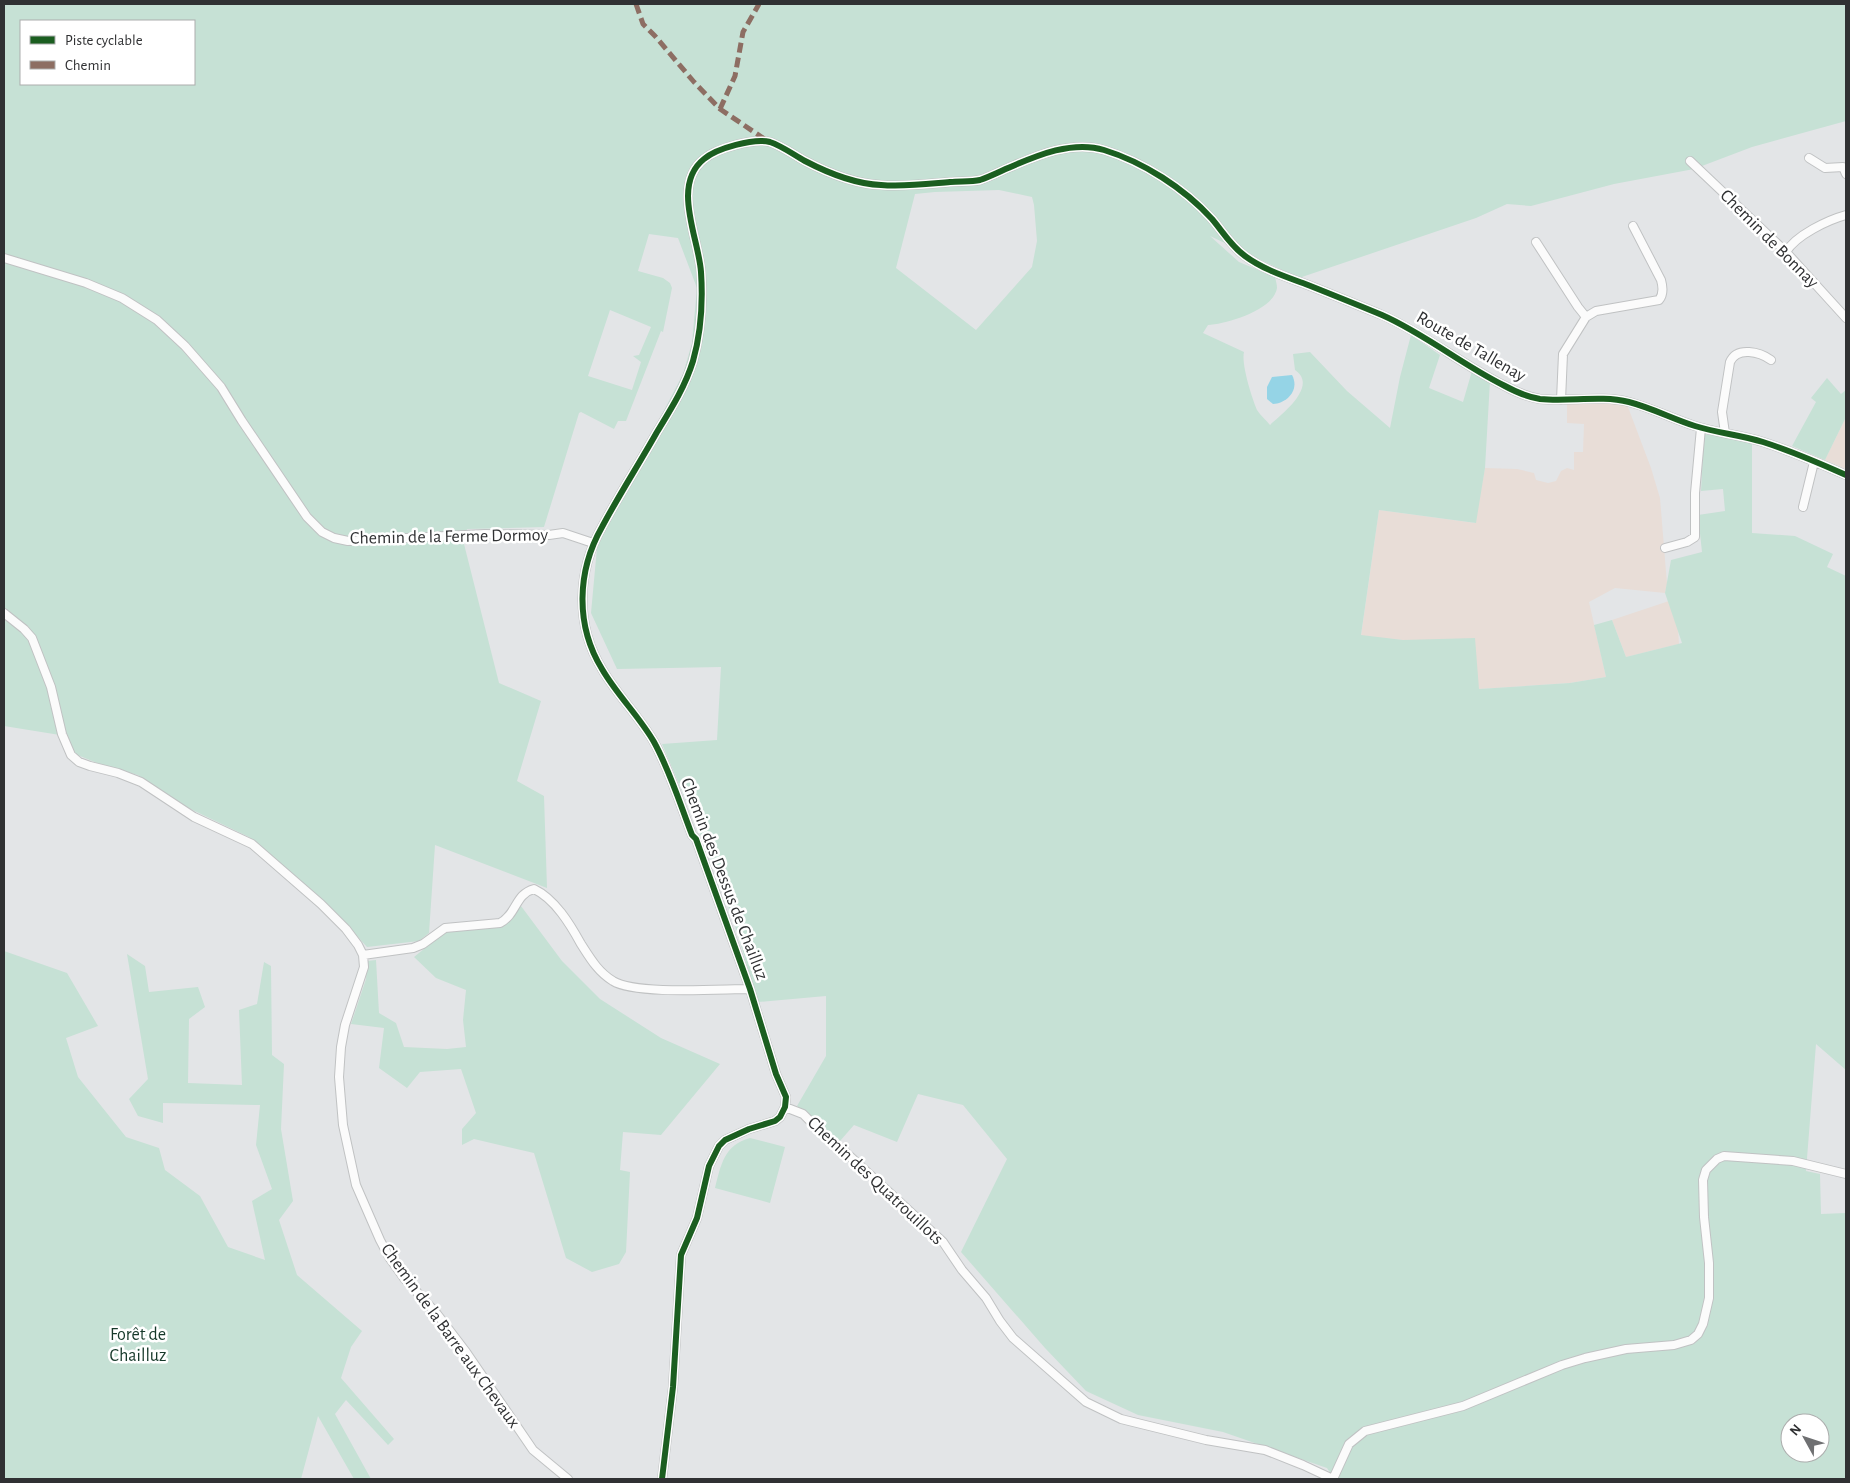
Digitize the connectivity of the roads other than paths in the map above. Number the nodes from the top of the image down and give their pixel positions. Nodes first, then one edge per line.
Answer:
1 (1808, 158) dead end
2 (1690, 162) dead end
3 (1846, 174) edge
4 (1846, 215) edge
5 (1633, 226) dead end
6 (1536, 242) dead end
7 (1786, 252) junction
8 (4, 258) edge
9 (1286, 277) joint
10 (1586, 317) junction
11 (1846, 318) edge
12 (1771, 360) dead end
13 (1561, 400) junction
14 (1701, 428) junction
15 (1725, 433) junction
16 (1814, 462) junction
17 (1846, 475) edge
18 (1803, 507) dead end
19 (593, 542) junction
20 (1664, 548) dead end
21 (4, 613) edge
22 (363, 955) junction
23 (750, 989) junction
24 (785, 1107) junction
25 (1846, 1174) edge
26 (568, 1479) edge
27 (662, 1479) edge
28 (1333, 1479) edge

1 - 3 street
2 - 7 street, Chemin de Bonnay
4 - 7 street
5 - 10 street
6 - 10 street
7 - 11 street, Chemin de Bonnay
8 - 19 street, Chemin de la Ferme Dormoy
9 - 13 street, Route de Tallenay
9 - 19 street, Chemin des Dessus de Chailluz
10 - 13 street
12 - 15 street
13 - 14 street, Route de Tallenay
14 - 15 street, Route de Tallenay
14 - 20 street
15 - 16 street, Route de Tallenay
16 - 17 street, Route de Tallenay
16 - 18 street
19 - 23 street, Chemin des Dessus de Chailluz
21 - 22 street
22 - 23 street
22 - 26 street, Chemin de la Barre aux Chevaux
23 - 24 street, Chemin des Dessus de Chailluz
24 - 27 street
24 - 28 street, Chemin des Quatrouillots
25 - 28 street

